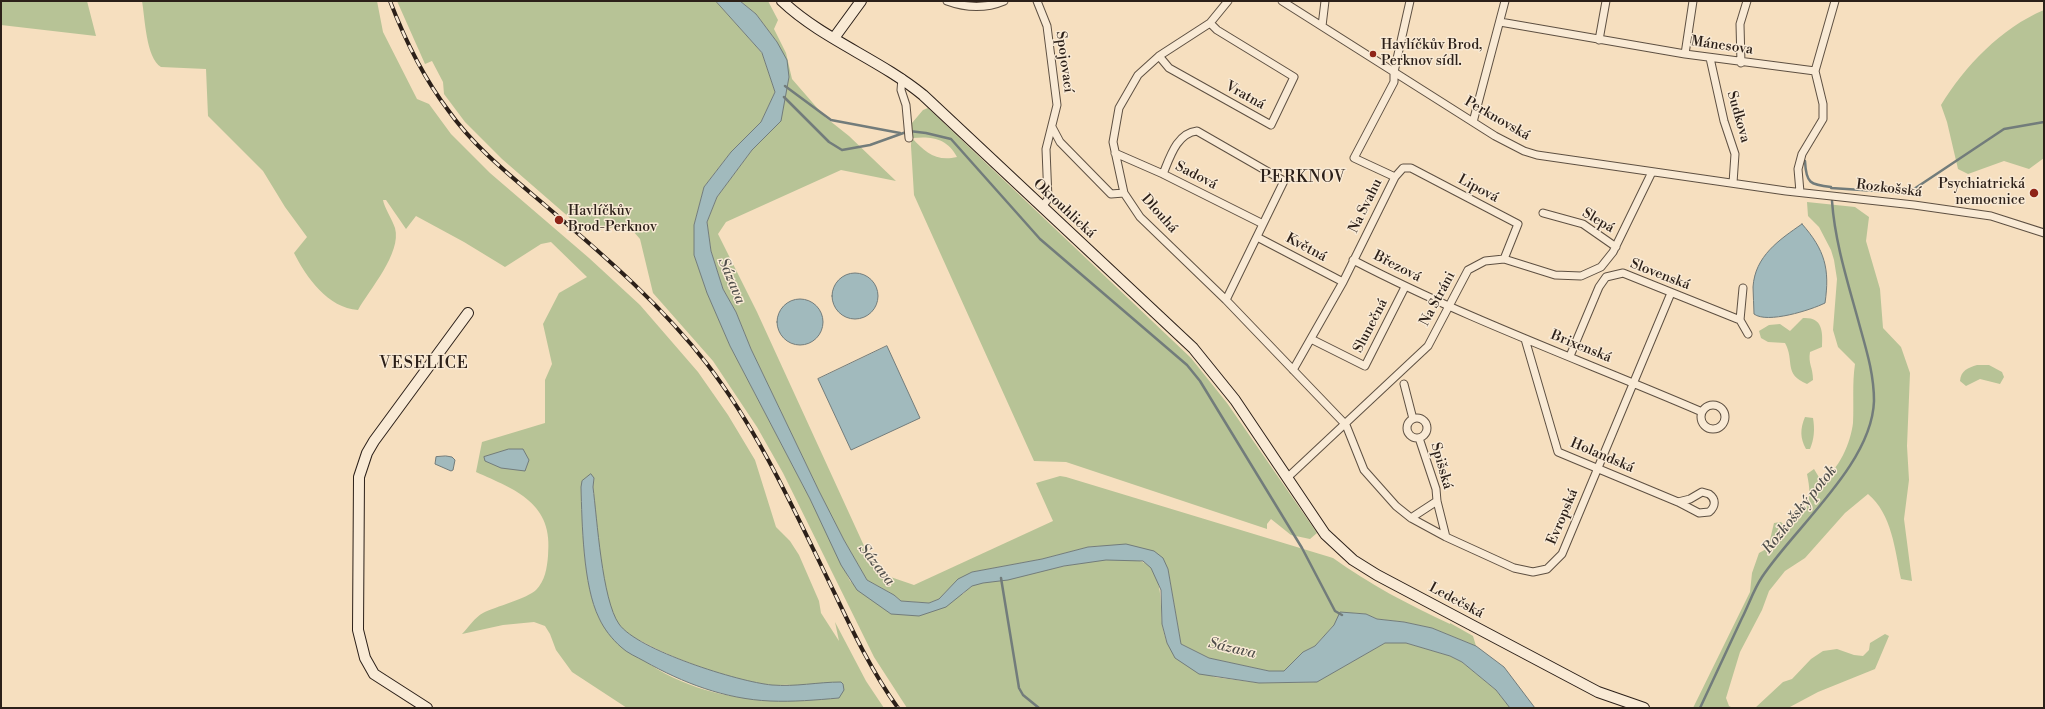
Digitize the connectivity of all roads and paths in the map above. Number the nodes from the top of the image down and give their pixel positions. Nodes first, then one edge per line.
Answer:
1 (782, 1) edge
2 (861, 1) edge
3 (947, 1) edge
4 (1004, 1) edge
5 (1037, 1) edge
6 (1228, 1) edge
7 (1282, 1) edge
8 (1325, 1) edge
9 (1410, 1) edge
10 (1505, 1) edge
11 (1606, 1) edge
12 (1693, 1) edge
13 (1748, 1) edge
14 (1835, 1) edge
15 (1500, 22) junction
16 (1210, 23) junction
17 (1322, 26) junction
18 (834, 38) junction
19 (1599, 40) junction
20 (1685, 54) junction
21 (1159, 56) junction
22 (1710, 58) junction
23 (1741, 63) junction
24 (1815, 71) junction
25 (1394, 72) junction
26 (902, 78) junction
27 (1473, 122) junction
28 (1052, 127) junction
29 (909, 138) dead end
30 (1115, 153) junction
31 (1652, 172) junction
32 (1163, 174) junction
33 (1394, 177) junction
34 (1733, 183) junction
35 (1800, 192) junction
36 (1124, 193) junction
37 (1042, 207) junction
38 (1543, 213) dead end
39 (1263, 224) junction
40 (2044, 233) edge
41 (1257, 237) junction
42 (1616, 247) junction
43 (1504, 259) junction
44 (1354, 260) junction
45 (1342, 282) junction
46 (1405, 287) junction
47 (1743, 288) dead end
48 (1671, 293) junction
49 (1226, 300) junction
50 (1450, 307) junction
51 (468, 313) dead end
52 (1740, 320) junction
53 (1748, 334) dead end
54 (1311, 339) junction
55 (1525, 339) junction
56 (1570, 356) junction
57 (1294, 370) junction
58 (1634, 382) junction
59 (1404, 384) dead end
60 (1702, 412) dead end
61 (1414, 419) junction
62 (1346, 425) junction
63 (1419, 438) junction
64 (1598, 468) junction
65 (1287, 478) junction
66 (1437, 501) junction
67 (1678, 502) junction
68 (1412, 518) junction
69 (1446, 537) junction
70 (427, 708) edge
71 (1644, 708) edge

1 - 18 main road, Okrouhlická
2 - 18 main road
3 - 4 street
5 - 28 street, Spojovací
6 - 16 street, Dlouhá
7 - 17 street, Perknovská
8 - 17 street
9 - 25 street
10 - 15 street
11 - 19 street
12 - 20 street
13 - 23 street
14 - 24 street
15 - 19 street, Mánesova
15 - 27 street
16 - 21 street, Dlouhá
16 - 21 street, Vratná
17 - 25 street, Perknovská
18 - 26 main road, Okrouhlická
19 - 20 street, Mánesova
20 - 22 street, Mánesova
21 - 30 street, Dlouhá
22 - 23 street, Mánesova
22 - 34 street, Sudkova
23 - 24 street, Mánesova
24 - 35 street
25 - 27 street, Perknovská
25 - 33 street, Na Svahu
26 - 29 street
26 - 37 main road, Okrouhlická
27 - 31 street, Perknovská
28 - 36 street
28 - 37 street, Spojovací
30 - 32 street, Sadová
30 - 36 street, Dlouhá
31 - 34 street, Perknovská
31 - 42 street, Na Stráni
32 - 39 street, Sadová
32 - 39 street
33 - 43 street, Lipová
33 - 44 street, Na Svahu
34 - 35 street, Perknovská
35 - 40 street, Rozkošská
36 - 49 street, Dlouhá
37 - 65 main road, Okrouhlická
38 - 42 street, Slepá
39 - 41 street
41 - 45 street, Květná
41 - 49 street
42 - 43 street, Na Stráni
43 - 50 street, Na Stráni
44 - 45 street, Na Svahu
44 - 46 street, Březová
45 - 54 street, Na Svahu
46 - 50 street, Březová
46 - 54 street, Slunečná
47 - 52 street
48 - 52 street, Slovenská
48 - 56 street, Slovenská
48 - 58 street, Evropská
49 - 57 street, Dlouhá
50 - 55 street, Brixenská
50 - 62 street, Na Stráni
51 - 70 main road
52 - 53 street
54 - 57 street, Na Svahu
55 - 56 street, Brixenská
55 - 64 street, Holandská
56 - 58 street, Brixenská
57 - 62 street, Dlouhá
58 - 60 street, Brixenská
58 - 64 street, Evropská
59 - 61 street, Spišská
61 - 63 street, Spišská
61 - 63 street, Spišská
62 - 65 street, Na Stráni
62 - 68 street, Evropská
63 - 66 street, Spišská
64 - 67 street, Holandská
64 - 69 street, Evropská
65 - 71 main road, Ledečská
66 - 68 street, Spišská
66 - 69 street, Spišská
67 - 67 street, Holandská
68 - 69 street, Evropská

